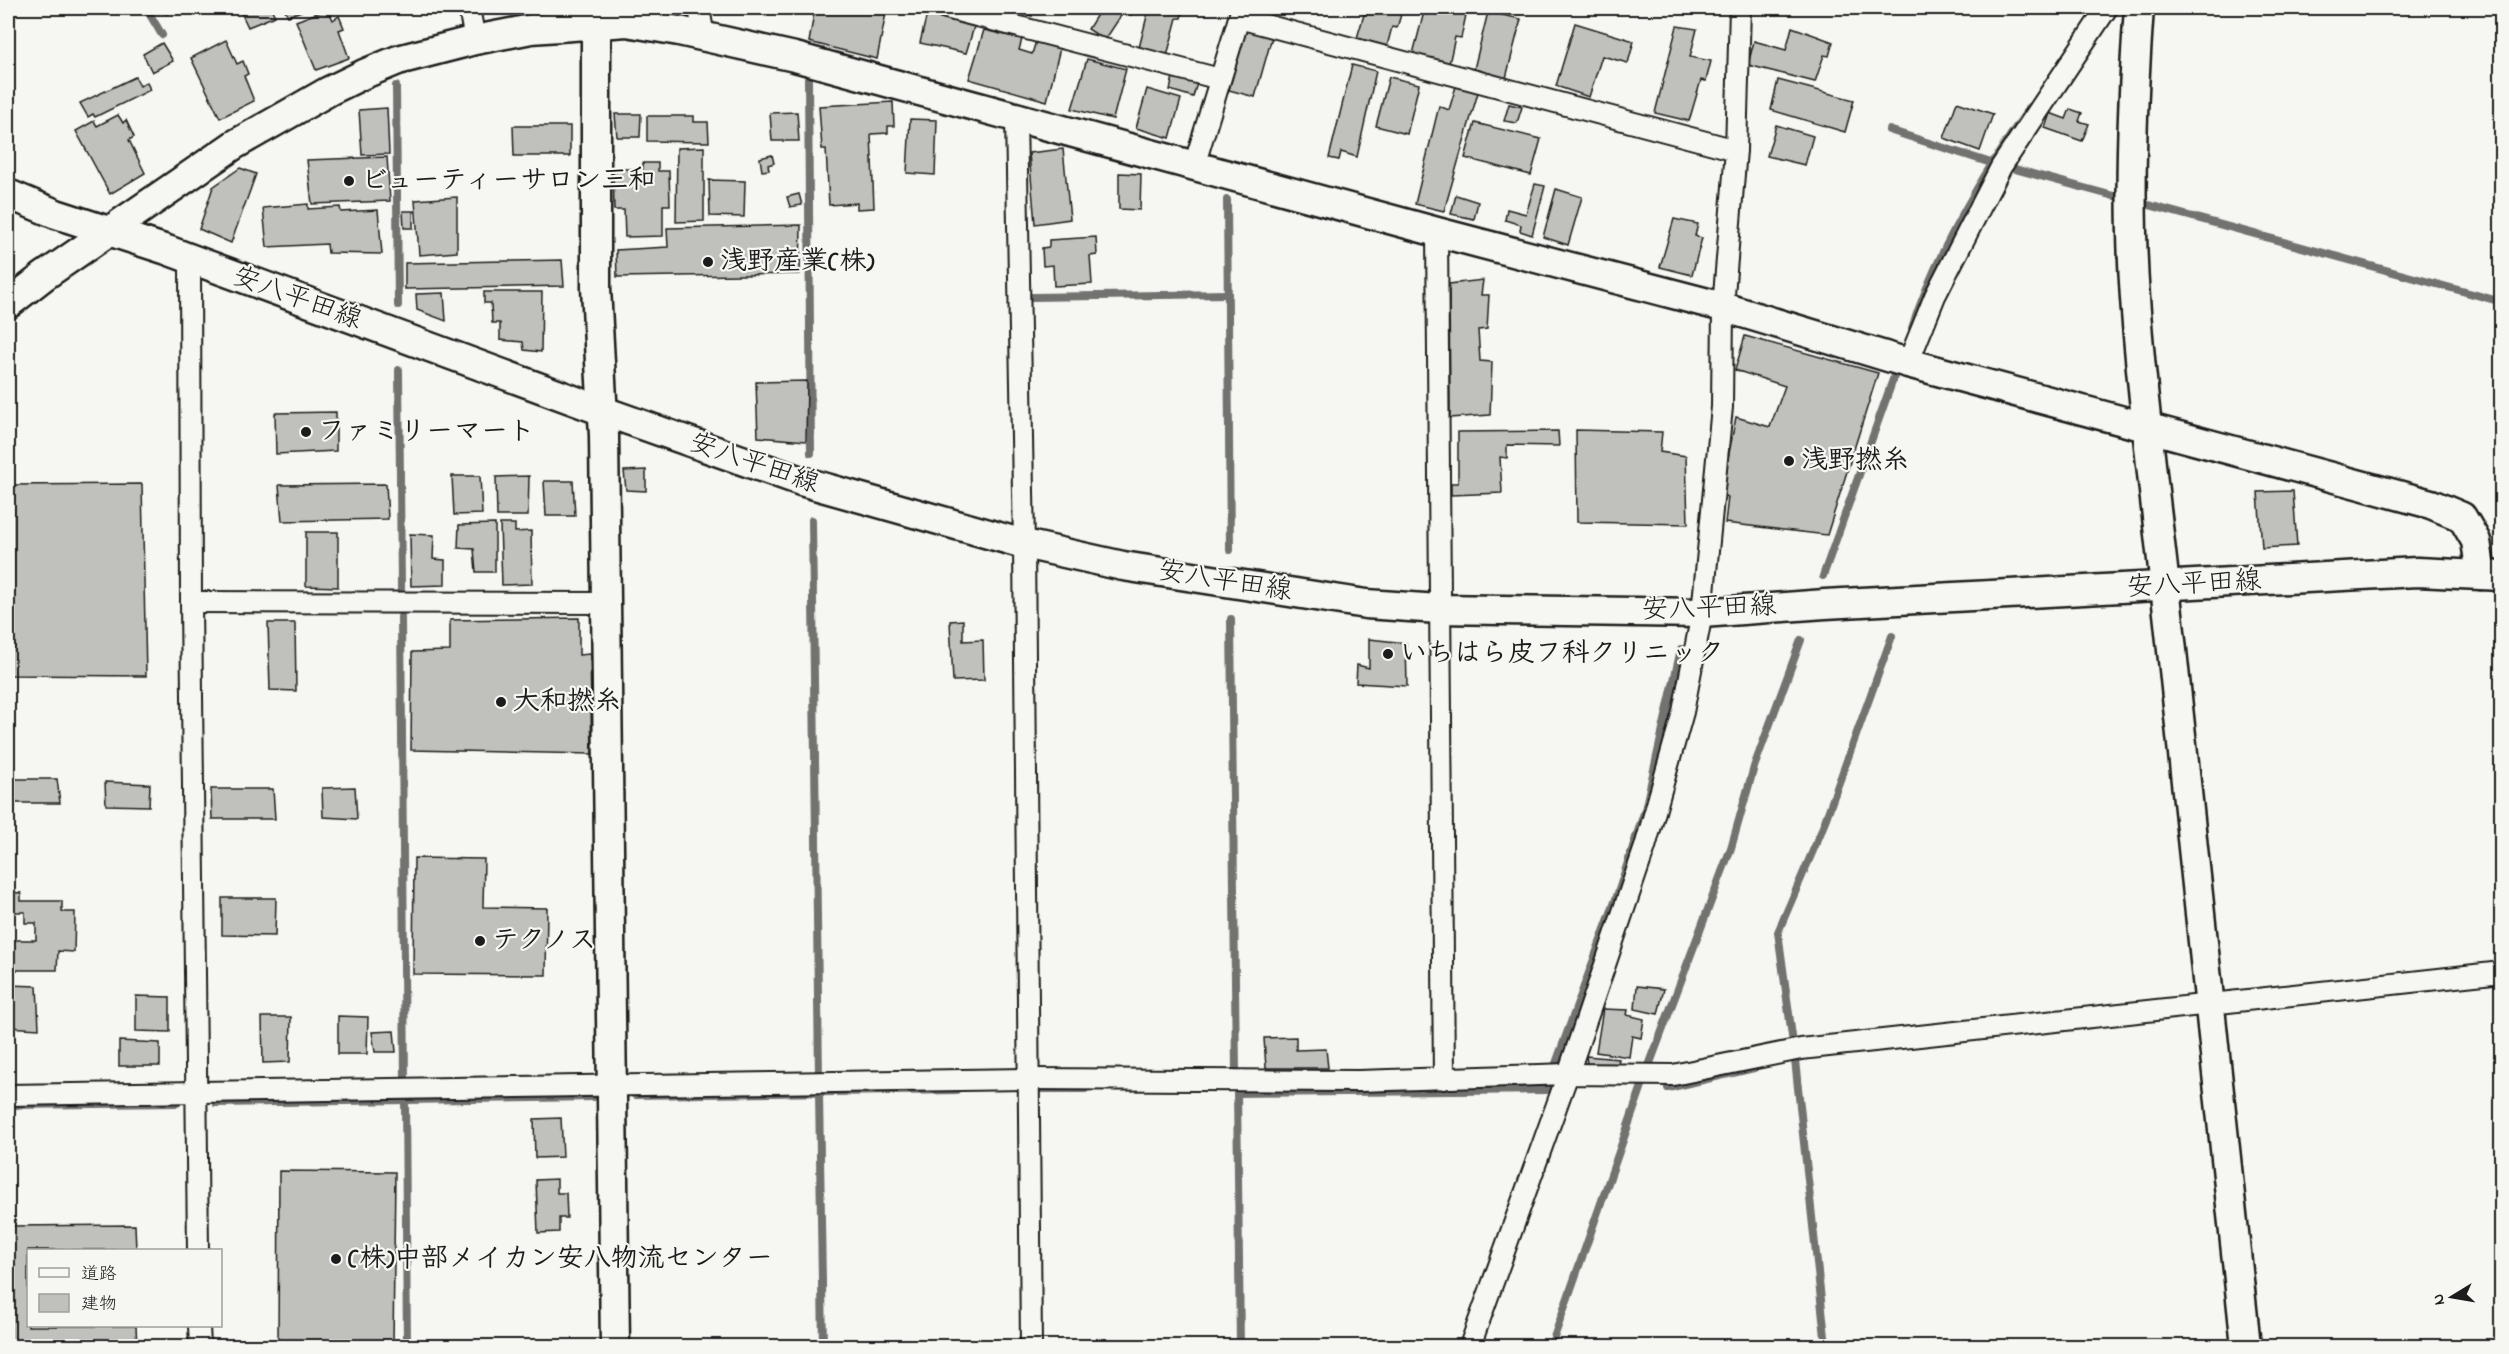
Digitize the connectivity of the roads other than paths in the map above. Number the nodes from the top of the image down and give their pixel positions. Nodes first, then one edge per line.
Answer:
1 (469, 8) edge
2 (699, 8) edge
3 (946, 8) edge
4 (1740, 8) edge
5 (2107, 8) edge
6 (2139, 8) edge
7 (1241, 13) edge
8 (607, 15) edge
9 (704, 37) junction
10 (475, 40) junction
11 (1220, 79) junction
12 (1016, 118) junction
13 (1736, 150) junction
14 (1194, 166) junction
15 (8, 194) edge
16 (109, 232) junction
17 (1437, 232) junction
18 (190, 259) junction
19 (8, 304) edge
20 (1723, 307) junction
21 (1908, 363) junction
22 (603, 411) junction
23 (2146, 426) junction
24 (1024, 544) junction
25 (2491, 576) edge
26 (2166, 587) junction
27 (191, 602) junction
28 (606, 603) junction
29 (1439, 609) junction
30 (1702, 613) junction
31 (2502, 972) edge
32 (2209, 1005) junction
33 (1568, 1074) junction
34 (1029, 1079) junction
35 (1444, 1079) junction
36 (612, 1086) junction
37 (196, 1093) junction
38 (8, 1095) edge
39 (198, 1249) edge
40 (199, 1327) edge
41 (200, 1347) edge
42 (615, 1347) edge
43 (1031, 1347) edge
44 (1470, 1347) edge
45 (2246, 1347) edge

1 - 10 street
2 - 9 street
3 - 11 street
4 - 13 street
5 - 21 street
6 - 23 street
7 - 11 street
7 - 13 street
8 - 9 street
8 - 10 street
8 - 22 street
9 - 12 street
10 - 16 street
11 - 14 street
12 - 14 street
12 - 24 street
13 - 20 street
14 - 17 street
15 - 16 street, 安八平田線
16 - 18 street, 安八平田線
16 - 19 street
17 - 20 street
17 - 29 street
18 - 22 street, 安八平田線
18 - 27 street
20 - 21 street
20 - 30 street
21 - 23 street
22 - 24 street, 安八平田線
22 - 28 street
23 - 25 street
23 - 26 street
24 - 29 street, 安八平田線
24 - 34 street
25 - 26 street, 安八平田線
26 - 30 street, 安八平田線
26 - 32 street
27 - 28 street
27 - 37 street
28 - 36 street
29 - 30 street, 安八平田線
29 - 35 street
30 - 33 street
31 - 32 street
32 - 33 street
32 - 45 street
33 - 35 street
33 - 44 street
34 - 35 street
34 - 36 street
34 - 43 street
36 - 37 street
36 - 42 street
37 - 38 street
37 - 39 street
40 - 41 street

